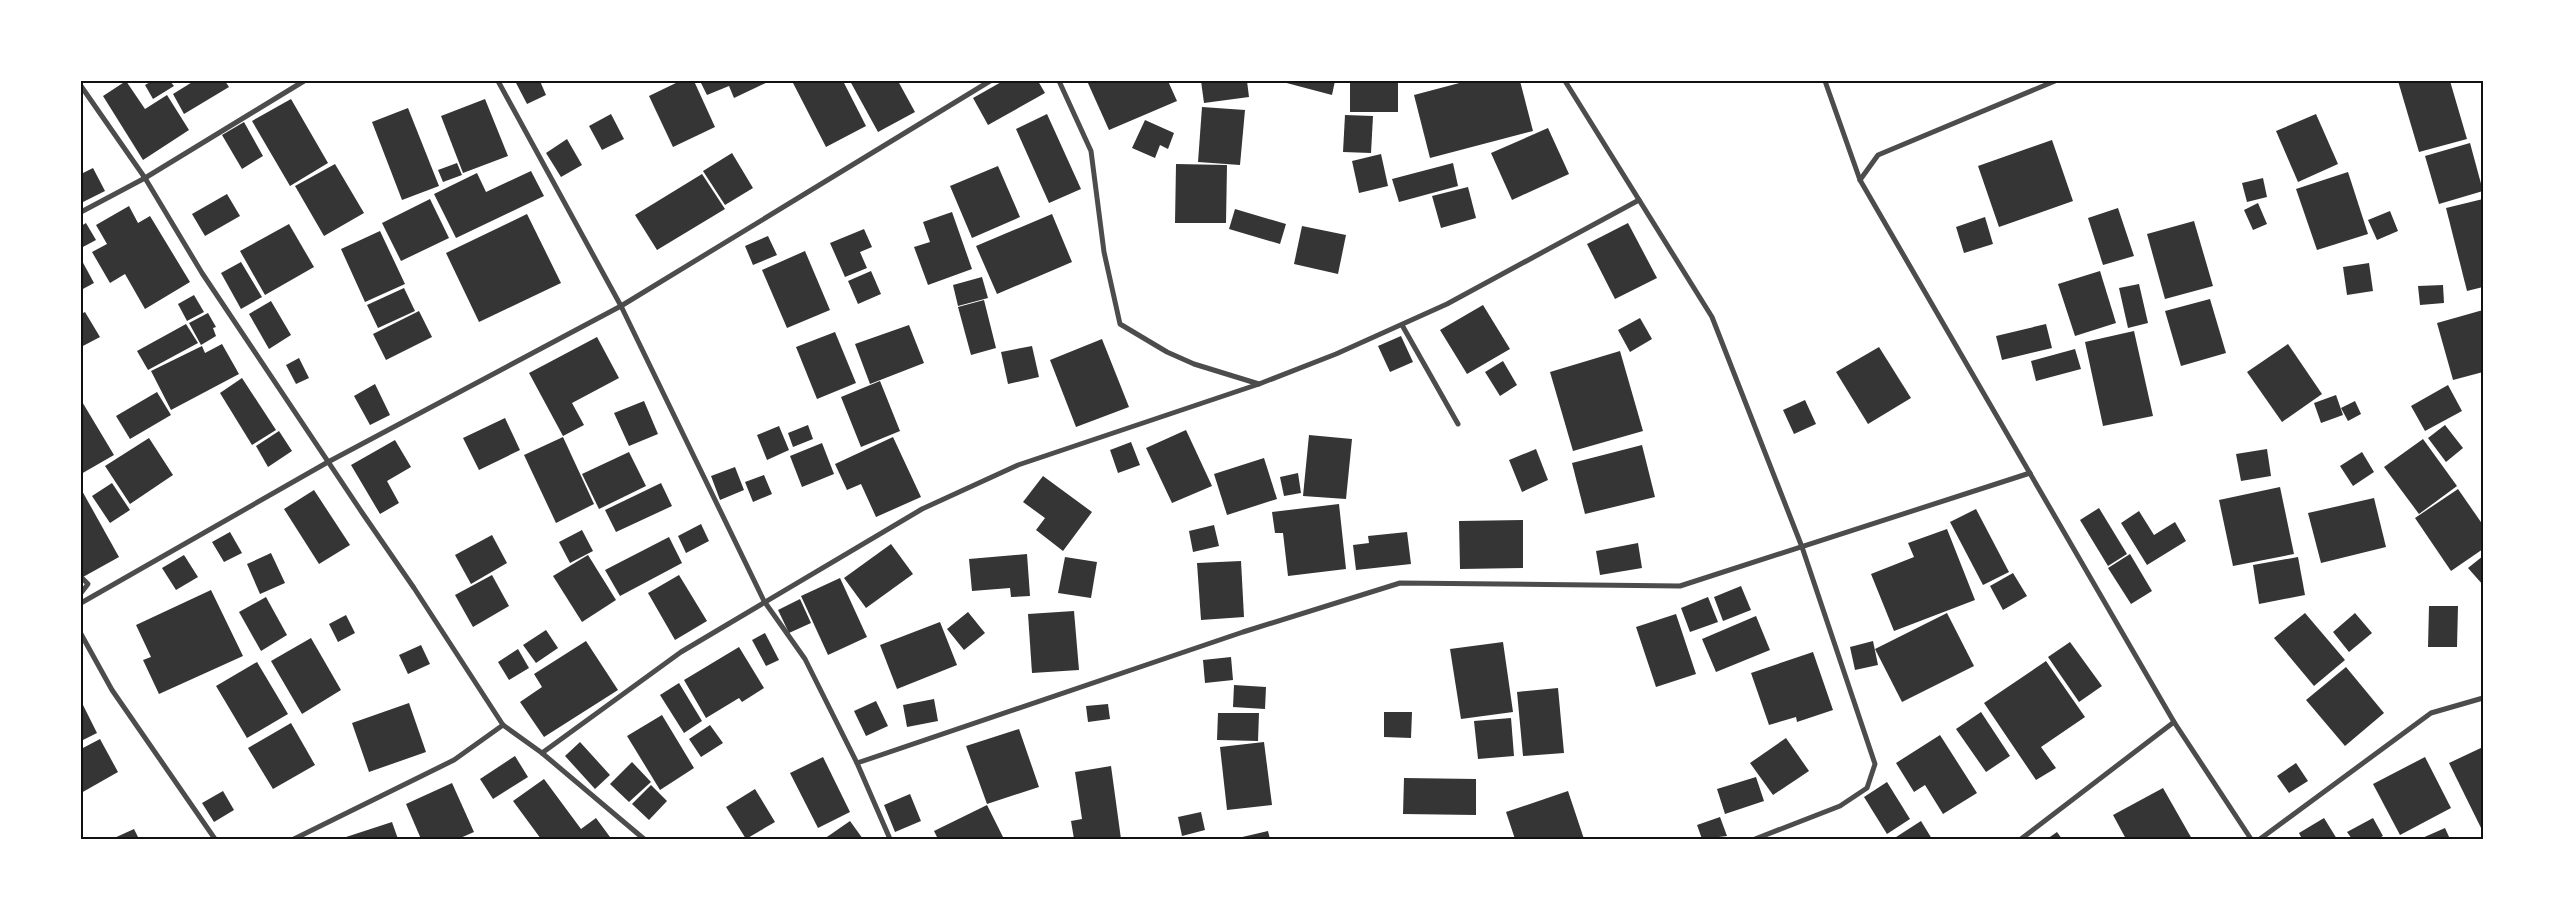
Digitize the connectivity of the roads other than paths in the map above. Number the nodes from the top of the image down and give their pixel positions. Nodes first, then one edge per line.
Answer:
1 (304, 81) edge
2 (498, 81) edge
3 (990, 81) edge
4 (1060, 81) edge
5 (1565, 81) edge
6 (1825, 81) edge
7 (2055, 81) edge
8 (81, 86) edge
9 (145, 178) junction
10 (1860, 180) junction
11 (1639, 200) junction
12 (81, 212) edge
13 (621, 306) junction
14 (1402, 325) junction
15 (1259, 384) junction
16 (1458, 424) dead end
17 (328, 462) junction
18 (2030, 474) junction
19 (1802, 547) junction
20 (81, 577) edge
21 (81, 593) edge
22 (764, 601) junction
23 (81, 602) edge
24 (81, 634) edge
25 (2483, 698) edge
26 (2174, 722) junction
27 (503, 725) junction
28 (542, 753) junction
29 (857, 763) junction
30 (216, 839) edge
31 (294, 839) edge
32 (644, 839) edge
33 (890, 839) edge
34 (1755, 839) edge
35 (2022, 839) edge
36 (2251, 839) edge
37 (2260, 839) edge

1 - 9 street
2 - 13 street
3 - 13 street
4 - 15 street
5 - 11 street
6 - 10 street
7 - 10 street
8 - 9 street
9 - 12 street
9 - 17 street
10 - 18 street
11 - 14 street
11 - 19 street
13 - 17 street
13 - 22 street
14 - 15 street
14 - 16 street
15 - 22 street
17 - 23 street
17 - 27 street
18 - 19 street
18 - 26 street
19 - 29 street
19 - 34 street
20 - 21 street
22 - 28 street
22 - 29 street
24 - 30 street
25 - 37 street
26 - 35 street
26 - 36 street
27 - 28 street
27 - 31 street
28 - 32 street
29 - 33 street

